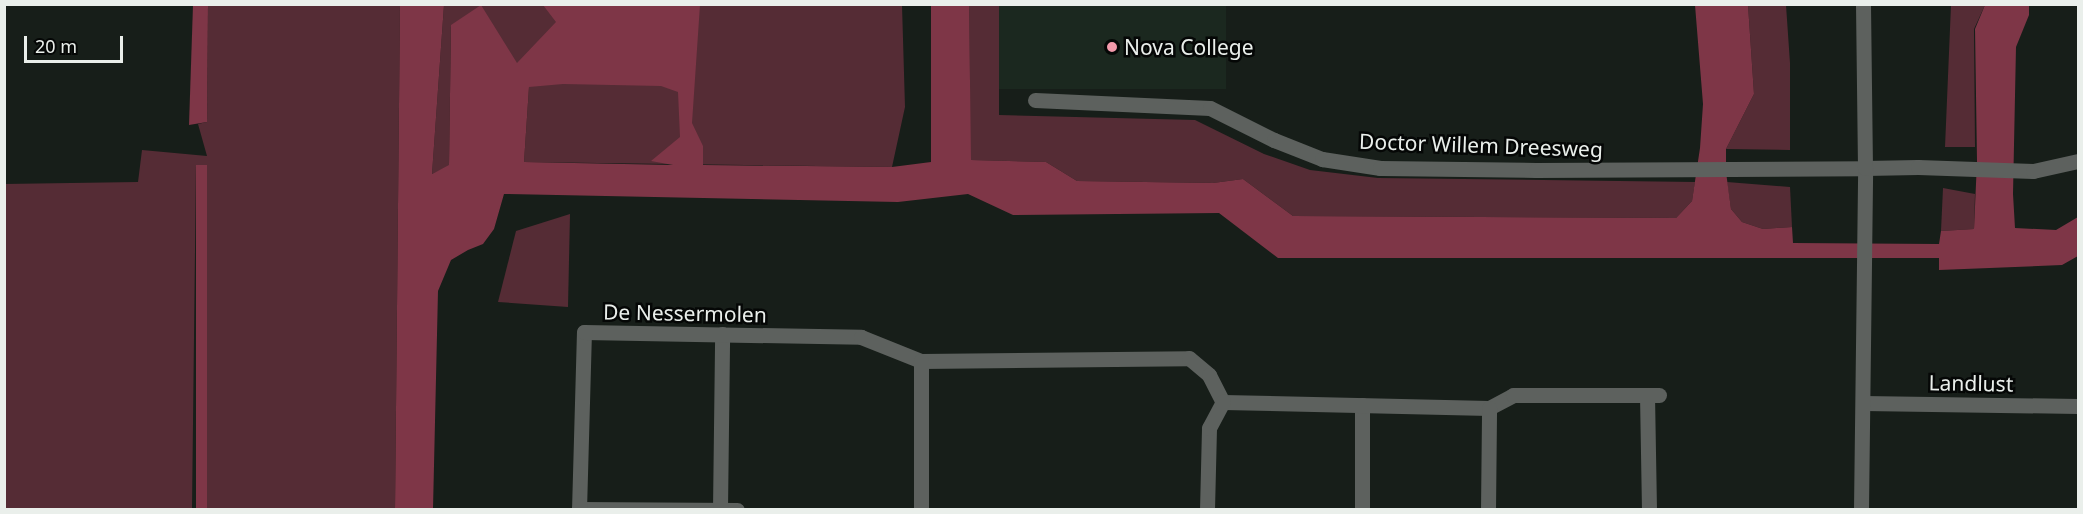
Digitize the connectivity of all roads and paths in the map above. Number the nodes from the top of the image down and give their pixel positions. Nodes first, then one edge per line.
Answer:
1 (1863, 4) edge
2 (1035, 100) dead end
3 (2079, 161) edge
4 (1865, 168) junction
5 (722, 334) junction
6 (921, 361) junction
7 (1223, 402) junction
8 (1863, 404) junction
9 (1362, 405) junction
10 (2079, 406) edge
11 (1489, 408) junction
12 (579, 509) edge
13 (720, 509) edge
14 (737, 510) edge
15 (921, 510) edge
16 (1207, 510) edge
17 (1362, 510) edge
18 (1488, 510) edge
19 (1648, 510) edge
20 (1861, 510) edge

1 - 4 street
2 - 4 street, Doctor Willem Dreesweg
3 - 4 street, Doctor Willem Dreesweg
4 - 8 street
5 - 6 street, De Nessermolen
5 - 12 street, De Nessermolen
5 - 13 street
6 - 7 street, De Nessermolen
6 - 15 street
7 - 9 street
7 - 16 street
8 - 10 street, Landlust
8 - 20 street
9 - 11 street
9 - 17 street
11 - 18 street
11 - 19 street
12 - 13 street, De Nessermolen
13 - 14 street, De Nessermolen

